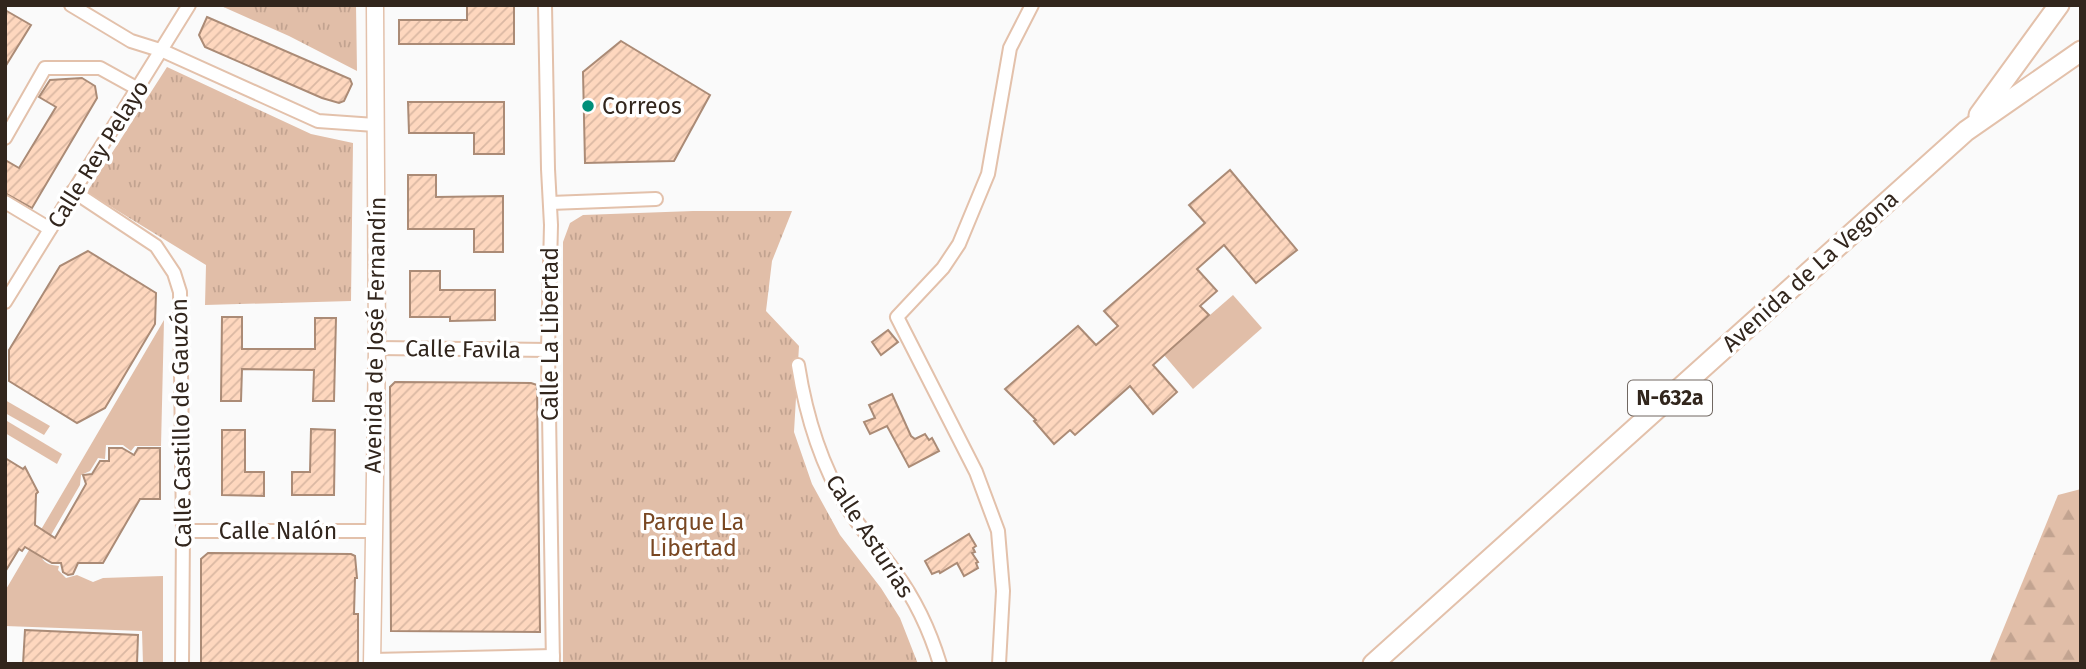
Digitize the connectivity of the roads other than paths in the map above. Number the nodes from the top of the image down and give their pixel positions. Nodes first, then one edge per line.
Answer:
1 (72, 5) edge
2 (189, 5) edge
3 (375, 5) edge
4 (545, 5) edge
5 (1032, 5) edge
6 (2059, 5) edge
7 (163, 51) junction
8 (2081, 51) edge
9 (138, 89) junction
10 (375, 125) junction
11 (1966, 131) junction
12 (5, 138) edge
13 (73, 191) junction
14 (656, 199) dead end
15 (5, 201) edge
16 (550, 202) junction
17 (50, 229) junction
18 (5, 302) edge
19 (377, 348) junction
20 (548, 350) junction
21 (798, 365) dead end
22 (183, 531) junction
23 (373, 531) junction
24 (553, 660) edge
25 (372, 662) edge
26 (182, 664) edge
27 (940, 664) edge
28 (999, 664) edge
29 (1373, 664) edge

1 - 7 street
2 - 7 street, Calle Rey Pelayo
3 - 10 street, Avenida de José Fernandín
4 - 16 street, Calle La Libertad
5 - 28 street
6 - 11 main road, N-632a
7 - 9 street, Calle Rey Pelayo
7 - 10 street
8 - 11 main road, N-632a
9 - 12 street
9 - 13 street, Calle Rey Pelayo
10 - 19 street, Avenida de José Fernandín
11 - 29 main road, Avenida de La Vegona / N-632a
13 - 17 street, Calle Rey Pelayo
13 - 22 street, Calle Castillo de Gauzón
14 - 16 street
15 - 17 street
16 - 20 street, Calle La Libertad
17 - 18 street, Calle Rey Pelayo
19 - 20 street, Calle Favila
19 - 23 street, Avenida de José Fernandín
20 - 24 street, Calle La Libertad
21 - 27 street, Calle Asturias
22 - 23 street, Calle Nalón
22 - 26 street, Calle Castillo de Gauzón
23 - 25 street, Avenida de José Fernandín
24 - 25 street

